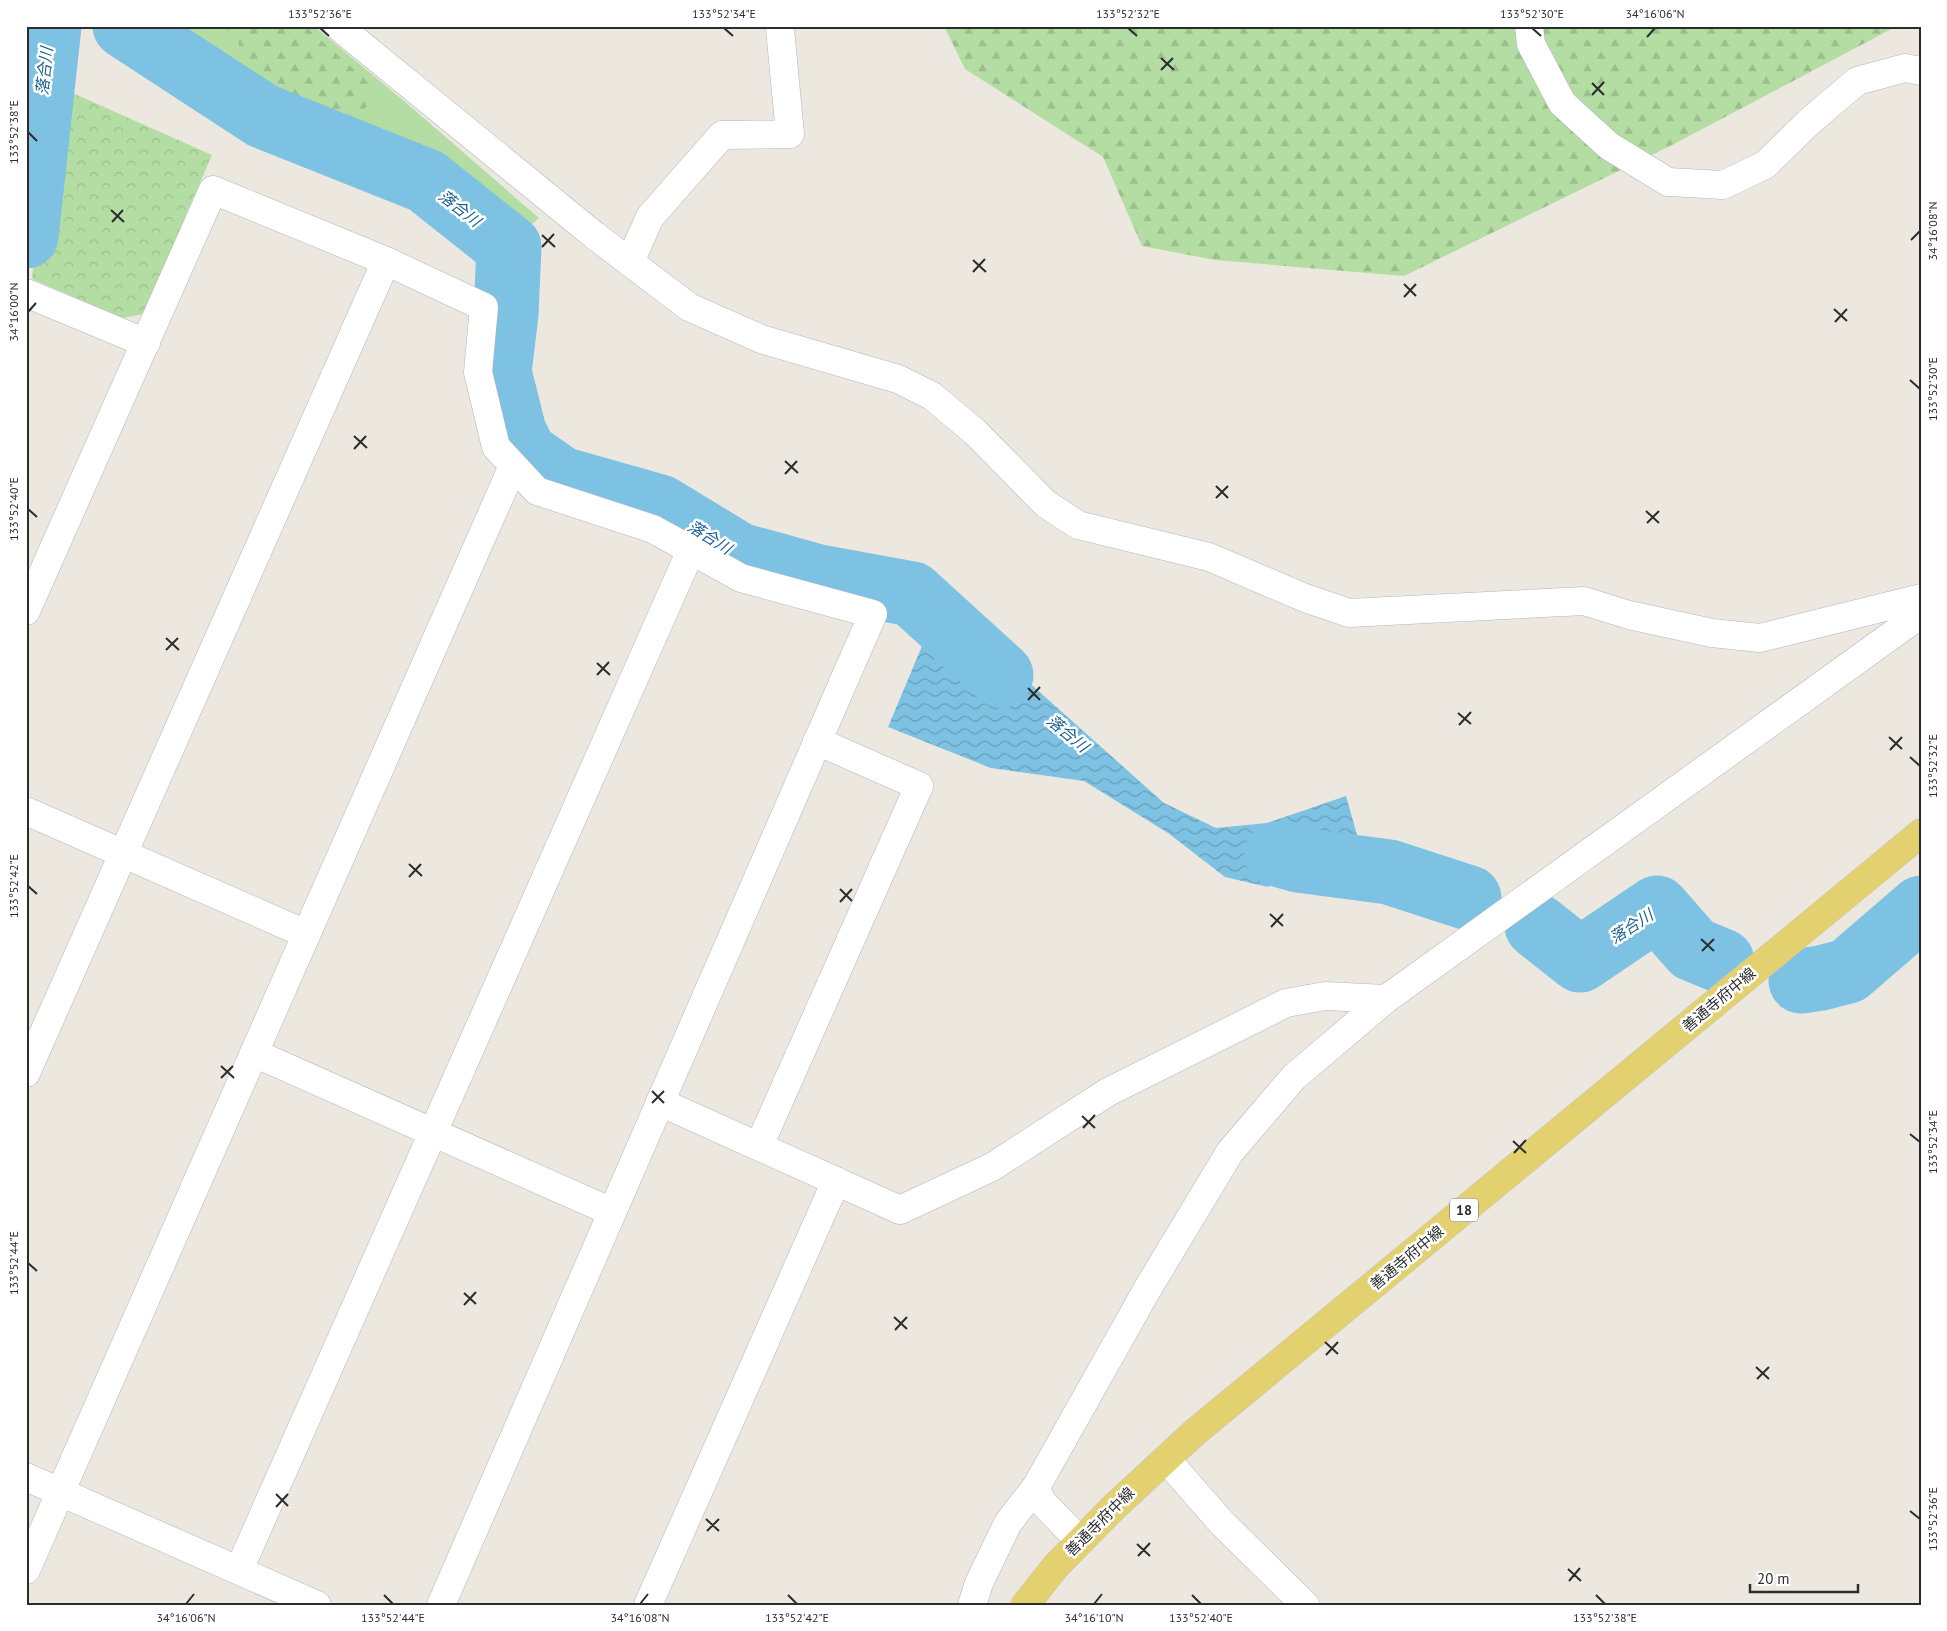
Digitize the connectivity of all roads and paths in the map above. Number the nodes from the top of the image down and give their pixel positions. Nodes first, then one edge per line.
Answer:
1 (338, 26) edge
2 (1529, 26) edge
3 (780, 28) dead end
4 (1921, 71) edge
5 (386, 261) junction
6 (630, 262) junction
7 (36, 296) edge
8 (146, 343) junction
9 (513, 466) junction
10 (691, 550) junction
11 (1921, 598) edge
12 (26, 611) edge
13 (1921, 614) edge
14 (817, 741) junction
15 (26, 811) edge
16 (1921, 833) edge
17 (124, 854) junction
18 (306, 934) junction
19 (1386, 999) junction
20 (254, 1052) junction
21 (26, 1073) edge
22 (660, 1102) junction
23 (433, 1132) junction
24 (759, 1146) junction
25 (836, 1181) junction
26 (612, 1212) junction
27 (1166, 1459) junction
28 (26, 1477) edge
29 (1036, 1486) junction
30 (61, 1492) junction
31 (1080, 1542) junction
32 (26, 1570) edge
33 (239, 1570) junction
34 (317, 1605) edge
35 (441, 1605) edge
36 (648, 1605) edge
37 (972, 1605) edge
38 (1025, 1605) edge
39 (1304, 1605) edge

1 - 6 street
2 - 4 street
3 - 6 street
5 - 8 street
5 - 9 street
5 - 17 street
6 - 11 street
7 - 8 street
8 - 12 street
9 - 10 street
9 - 18 street
10 - 14 street
10 - 23 street
13 - 19 street
14 - 22 street
14 - 24 street
15 - 17 street
16 - 27 main road, 善通寺府中線 / 18
17 - 18 street
17 - 21 street
18 - 20 street
19 - 25 street
19 - 29 street
20 - 23 street
20 - 30 street
22 - 24 street
22 - 26 street
23 - 26 street
23 - 33 street
24 - 25 street
25 - 36 street
26 - 35 street
27 - 31 main road, 善通寺府中線 / 18
27 - 39 street
28 - 30 street
29 - 31 street
29 - 37 street
30 - 32 street
30 - 33 street
31 - 38 main road, 善通寺府中線 / 18
33 - 34 street

